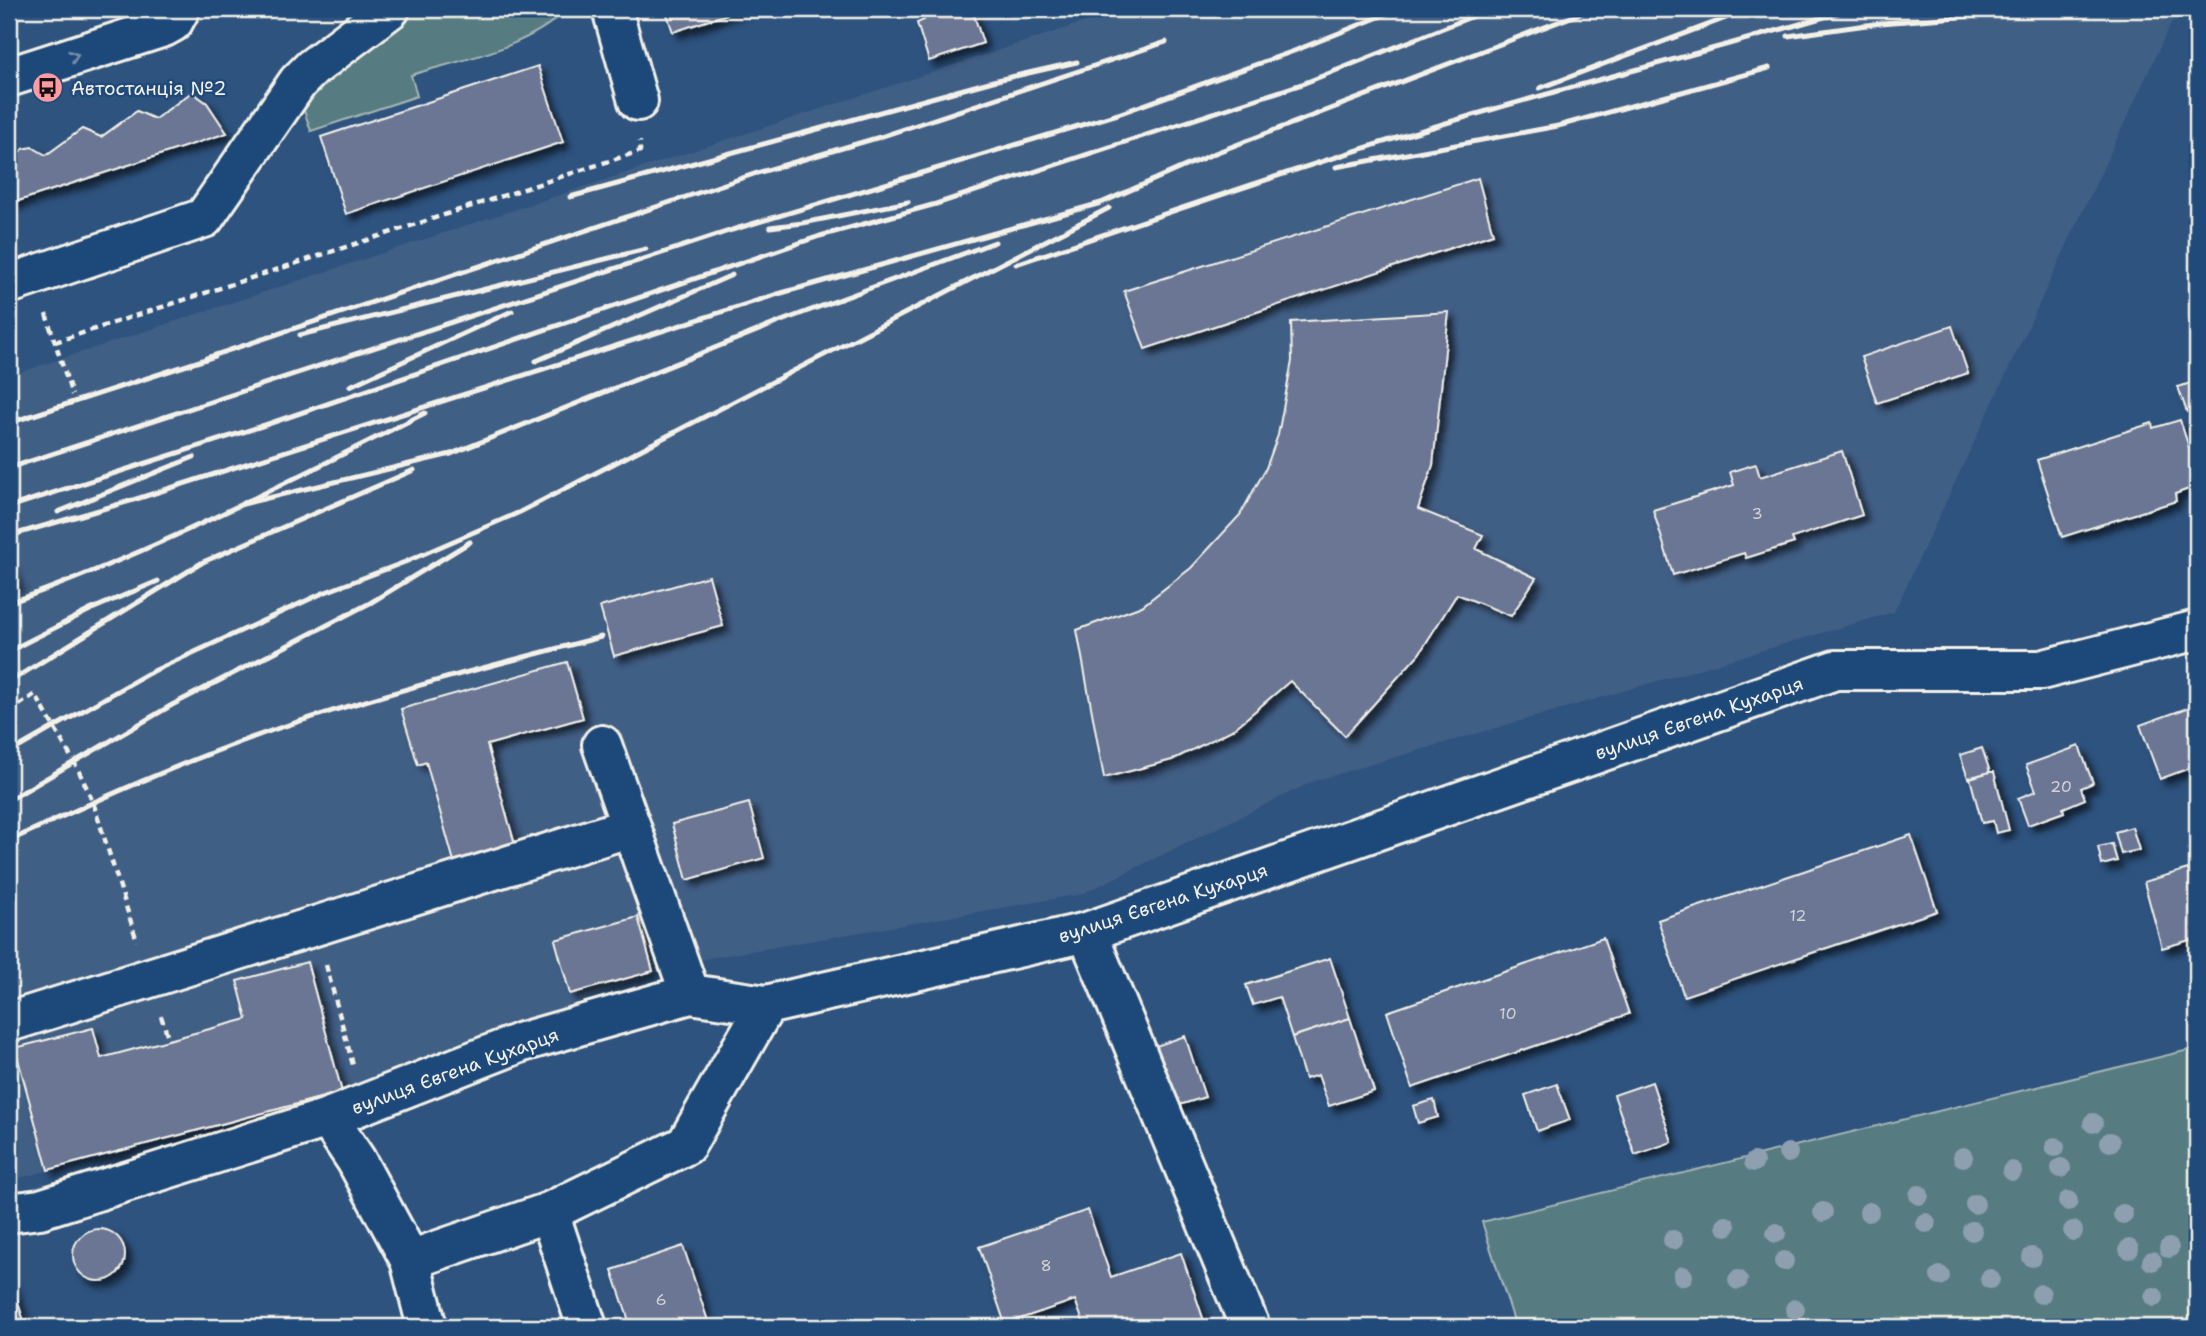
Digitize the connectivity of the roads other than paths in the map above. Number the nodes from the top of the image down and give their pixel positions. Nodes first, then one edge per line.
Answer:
1 (180, 9) edge
2 (390, 9) edge
3 (612, 9) edge
4 (9, 77) edge
5 (638, 101) road end
6 (21, 280) edge
7 (2197, 630) edge
8 (602, 745) dead end
9 (631, 827) junction
10 (1087, 932) junction
11 (690, 994) junction
12 (766, 1005) junction
13 (9, 1022) edge
14 (328, 1118) junction
15 (549, 1212) junction
16 (9, 1213) edge
17 (410, 1260) junction
18 (426, 1327) edge
19 (587, 1327) edge
20 (1250, 1327) edge

4 -> 1 street
2 - 6 street
3 - 5 street
7 - 10 street, вулиця Євгена Кухарця
8 - 9 street
9 - 11 street
9 - 13 street
10 - 12 street, вулиця Євгена Кухарця
10 - 20 street
11 - 12 street, вулиця Євгена Кухарця
11 - 14 street, вулиця Євгена Кухарця
12 - 15 street
14 - 16 street, вулиця Євгена Кухарця
14 - 17 street
15 - 17 street
15 - 19 street
17 - 18 street

